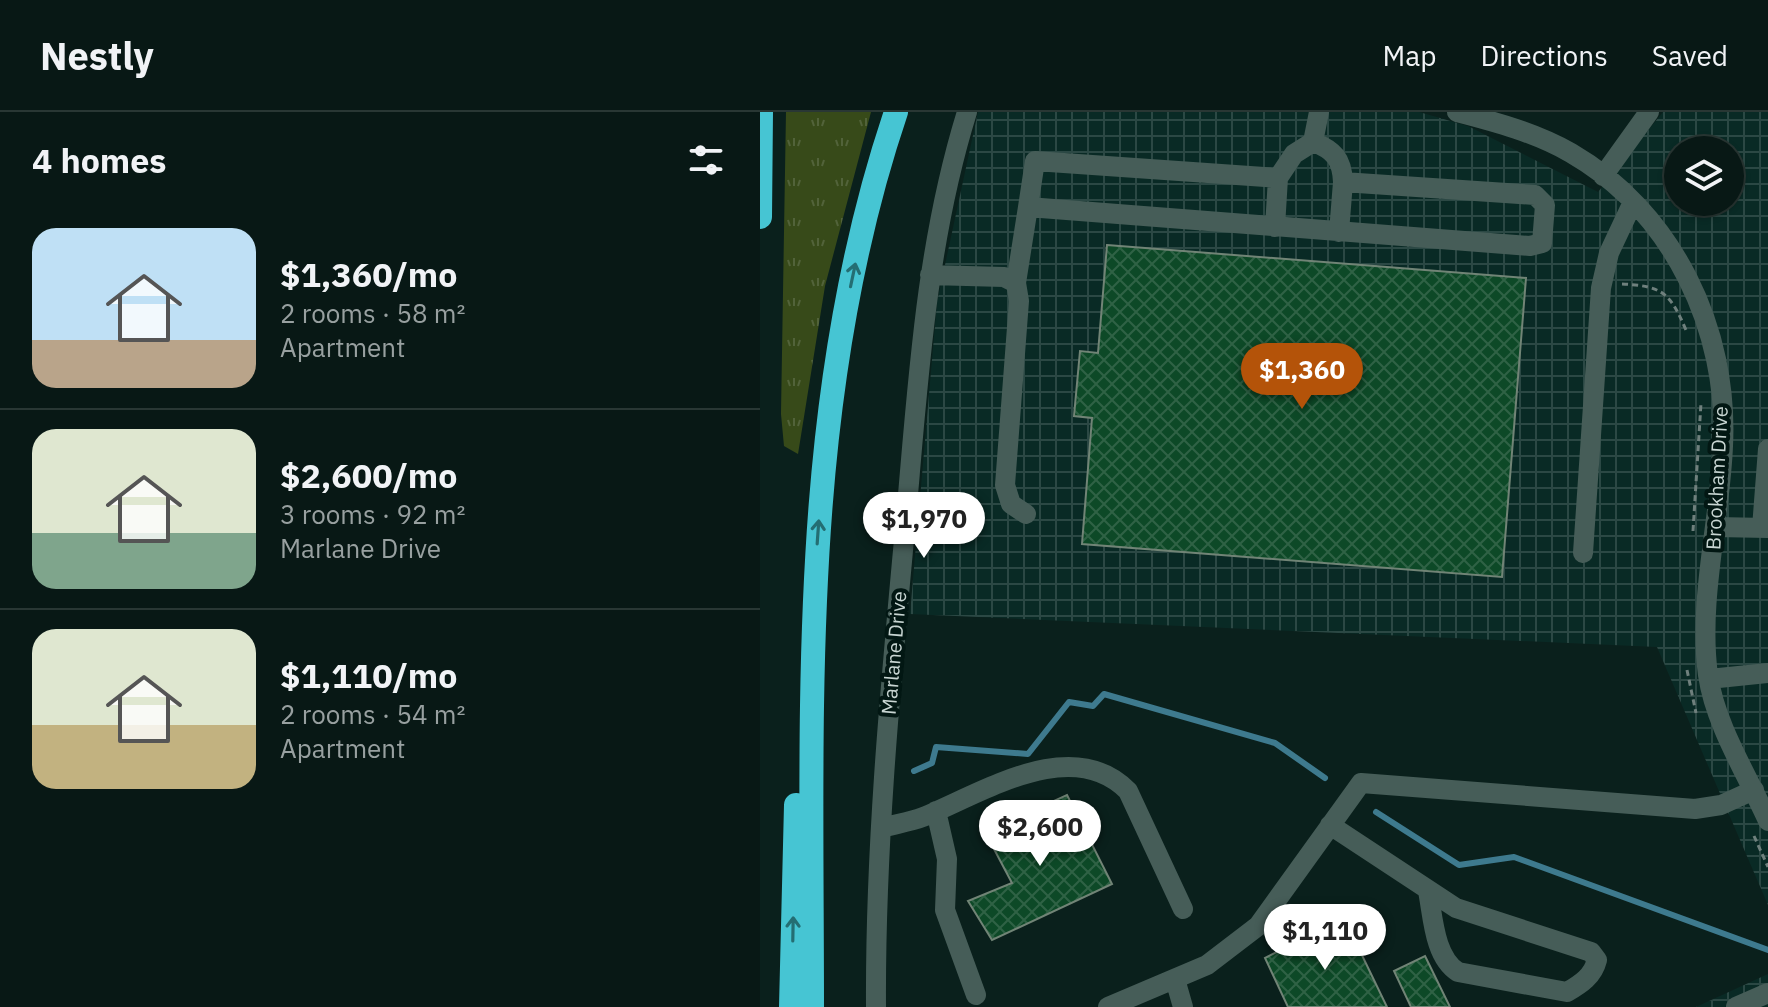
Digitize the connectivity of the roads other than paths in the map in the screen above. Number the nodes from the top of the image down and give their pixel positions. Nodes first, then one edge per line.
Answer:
1 (761, 112) edge
2 (896, 112) edge
3 (967, 112) edge
4 (1319, 112) edge
5 (1457, 112) edge
6 (1649, 112) edge
7 (1511, 119) edge
8 (1313, 142) junction
9 (1603, 176) junction
10 (1278, 178) junction
11 (1343, 182) junction
12 (1633, 202) junction
13 (1028, 207) junction
14 (760, 217) edge
15 (1275, 227) junction
16 (1339, 232) junction
17 (930, 275) junction
18 (1016, 283) junction
19 (1768, 449) edge
20 (1768, 460) edge
21 (1026, 514) dead end
22 (1716, 527) junction
23 (1765, 528) edge
24 (1583, 553) dead end
25 (812, 610) junction
26 (1768, 673) edge
27 (1709, 679) junction
28 (1754, 790) junction
29 (936, 811) junction
30 (1768, 821) edge
31 (1330, 825) junction
32 (881, 828) junction
33 (1428, 891) junction
34 (1183, 909) dead end
35 (1175, 979) junction
36 (1768, 993) edge
37 (976, 995) dead end
38 (791, 1007) edge
39 (812, 1007) edge
40 (876, 1007) edge
41 (1108, 1007) edge
42 (1183, 1007) edge
43 (1736, 1007) edge

1 - 14 highway
25 -> 2 highway
3 - 17 street, Marlane Drive
4 - 8 street
5 - 7 street, Brookham Drive
6 - 9 street
7 - 9 street, Brookham Drive
8 - 10 street
8 - 11 street
9 - 12 street, Brookham Drive
10 - 13 street
10 - 15 street
11 - 16 street
11 - 16 street
12 - 22 street, Brookham Drive
12 - 24 street
13 - 15 street
13 - 18 street
15 - 16 street
17 - 18 street
17 - 32 street, Marlane Drive
18 - 21 street
19 - 20 street
20 - 23 street
22 - 23 street
22 - 27 street, Brookham Drive
38 -> 25 highway
25 - 39 highway
26 - 27 street
27 - 28 street, Brookham Drive
28 - 30 street, Brookham Drive
28 - 31 street
29 - 32 street
29 - 34 street
29 - 37 street
31 - 33 street
31 - 35 street
32 - 40 street, Marlane Drive
33 - 33 street
35 - 41 street
35 - 42 street
36 - 43 street

